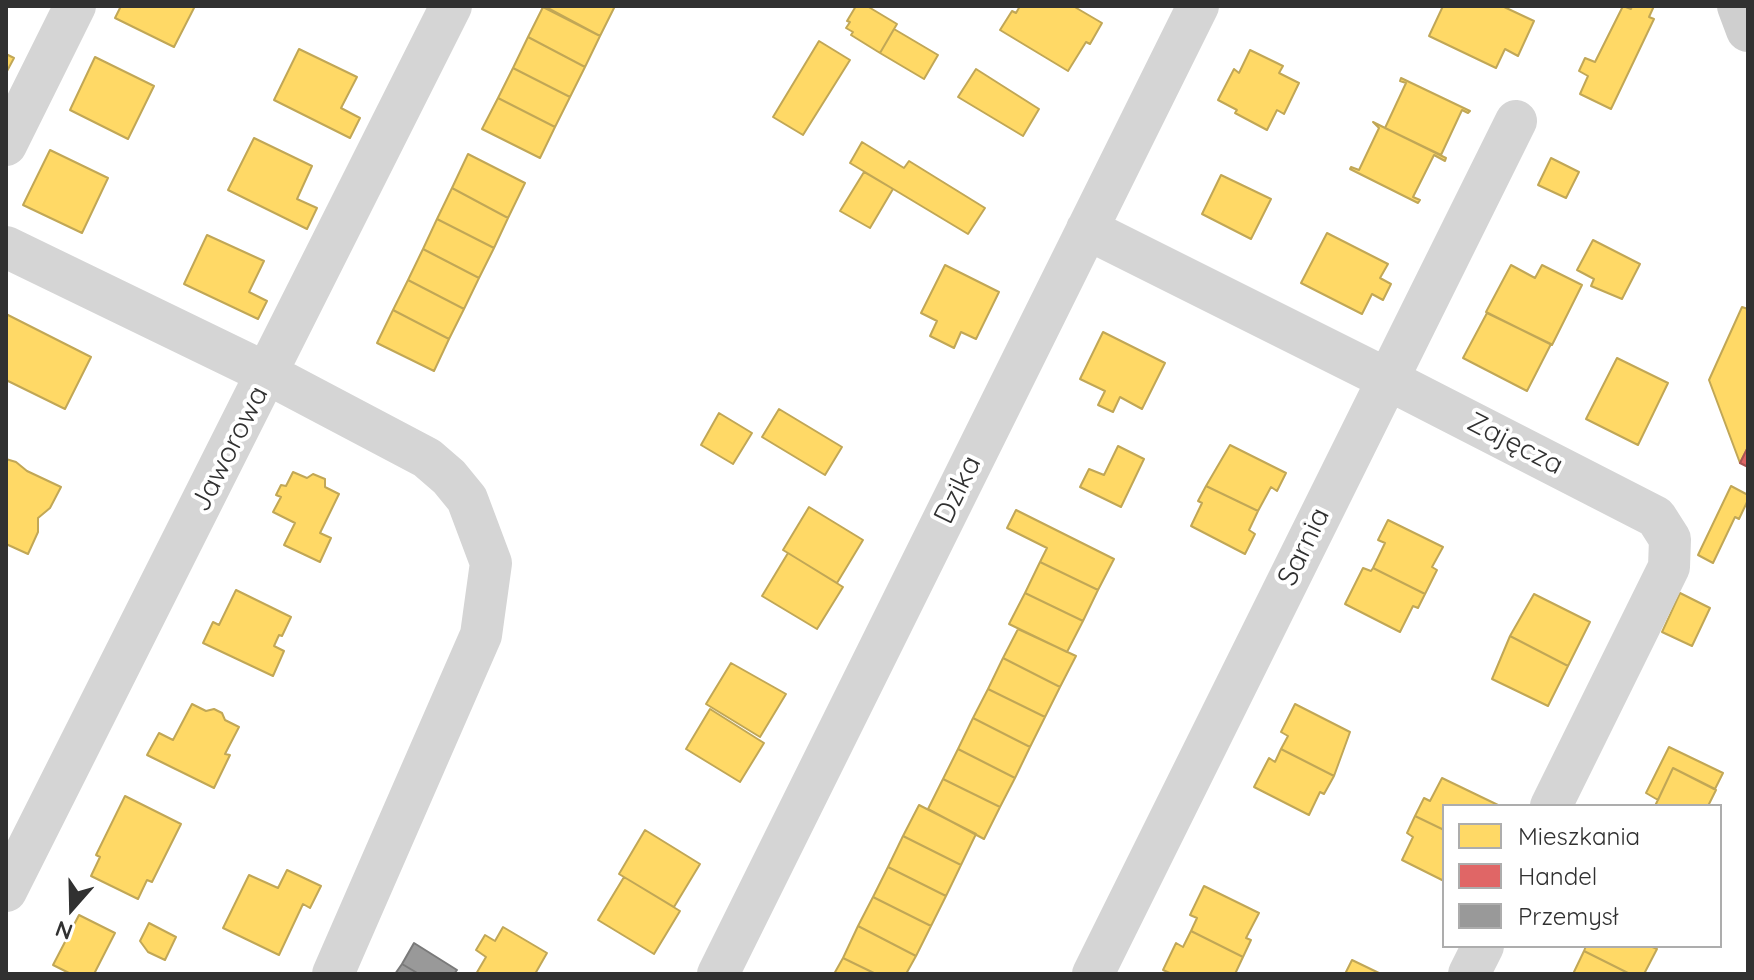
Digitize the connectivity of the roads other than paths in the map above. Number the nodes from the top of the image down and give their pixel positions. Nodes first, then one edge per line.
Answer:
1 (75, 6) edge
2 (451, 6) edge
3 (1198, 6) edge
4 (1739, 6) edge
5 (1748, 30) edge
6 (1516, 121) dead end
7 (6, 145) edge
8 (1087, 229) junction
9 (6, 247) edge
10 (268, 374) junction
11 (1387, 379) junction
12 (1552, 804) edge
13 (6, 891) edge
14 (1482, 948) edge
15 (333, 974) edge
16 (718, 974) edge
17 (1093, 974) edge
18 (1469, 974) edge

1 - 7 street
2 - 10 street, Jaworowa
3 - 8 street, Dzika
4 - 5 main road
6 - 11 street, Sarnia
8 - 11 street, Zajęcza
8 - 16 street, Dzika
9 - 10 street
10 - 13 street, Jaworowa
10 - 15 street
11 - 12 street, Zajęcza
11 - 17 street, Sarnia
14 - 18 street

